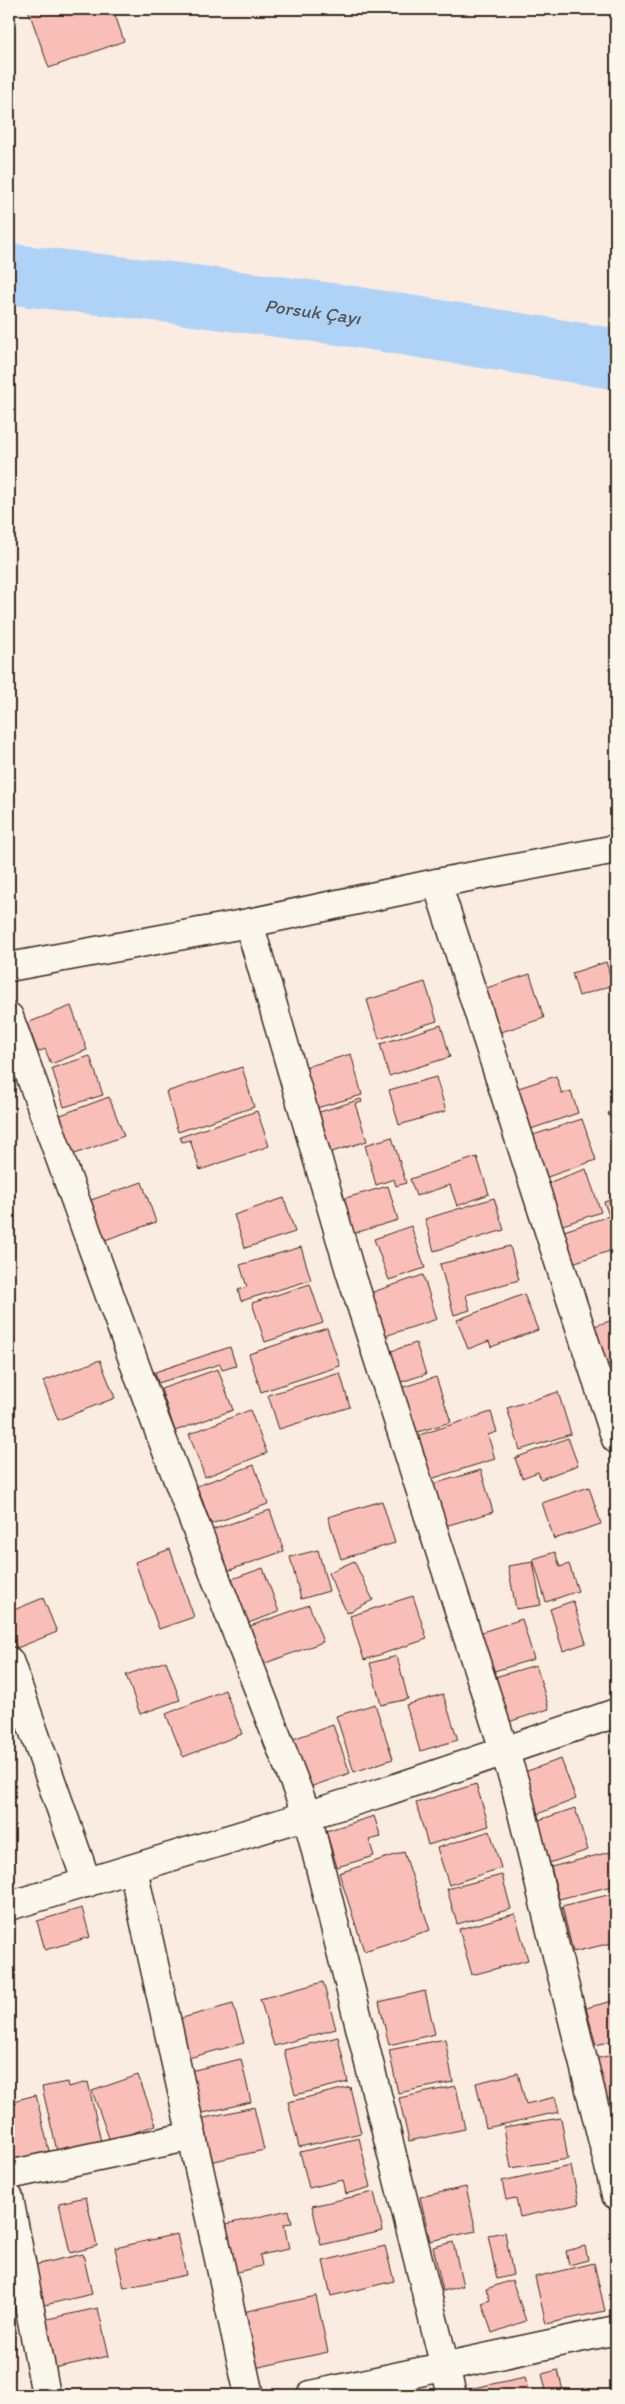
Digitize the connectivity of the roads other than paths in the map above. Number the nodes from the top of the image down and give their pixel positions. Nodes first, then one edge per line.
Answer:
1 (616, 849) edge
2 (437, 883) junction
3 (249, 923) junction
4 (9, 967) edge
5 (9, 1017) edge
6 (616, 1439) edge
7 (9, 1662) edge
8 (616, 1713) edge
9 (504, 1751) junction
10 (307, 1816) junction
11 (133, 1869) junction
12 (87, 1883) junction
13 (9, 1906) edge
14 (192, 2136) junction
15 (9, 2175) edge
16 (616, 2195) edge
17 (9, 2198) edge
18 (616, 2330) edge
19 (446, 2366) junction
20 (46, 2395) edge
21 (249, 2395) edge
22 (311, 2395) edge
23 (452, 2395) edge

1 - 2 street
2 - 3 street
2 - 6 street
3 - 4 street
3 - 9 street
5 - 10 street
7 - 12 street
8 - 9 street
9 - 10 street
9 - 16 street
10 - 11 street
10 - 19 street
11 - 12 street
11 - 14 street
12 - 13 street
14 - 15 street
14 - 21 street
17 - 20 street
18 - 19 street
19 - 22 street
19 - 23 street

